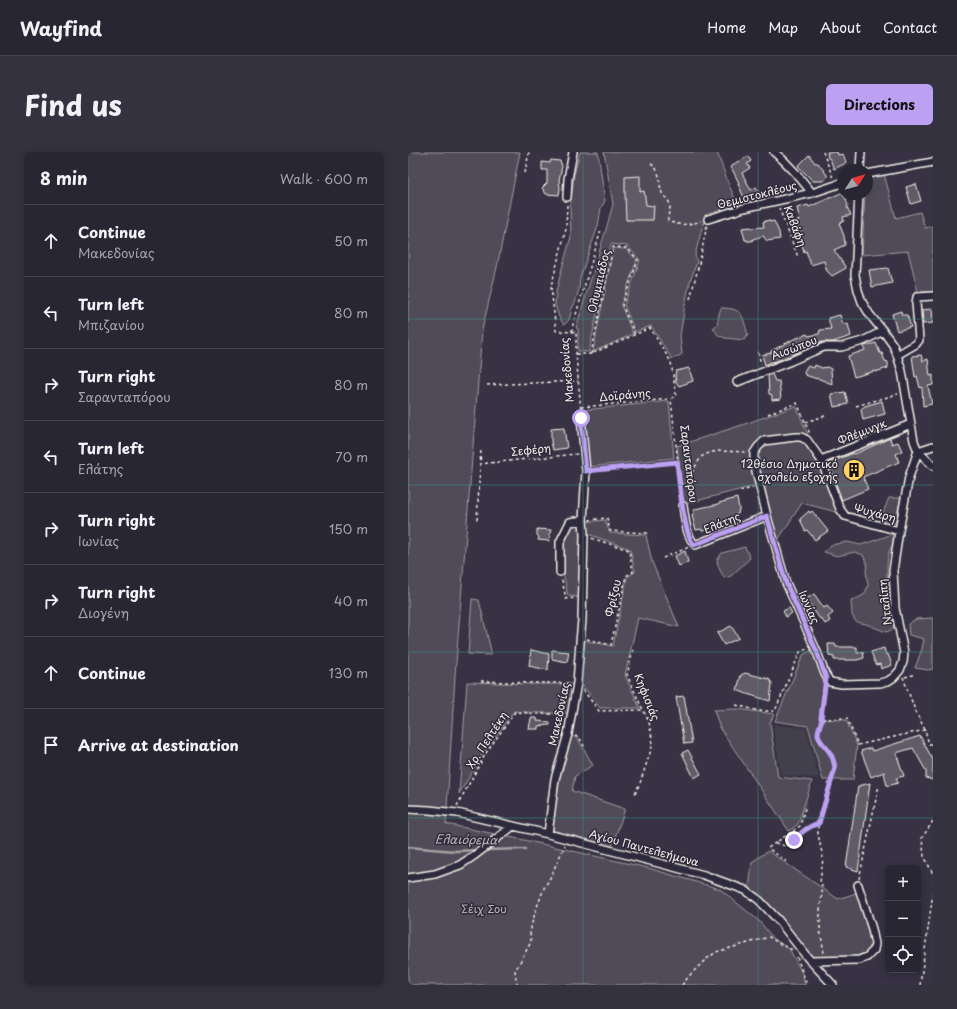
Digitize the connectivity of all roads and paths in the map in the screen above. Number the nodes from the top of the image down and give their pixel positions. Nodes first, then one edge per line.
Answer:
1 (529, 152) edge
2 (574, 152) edge
3 (774, 152) edge
4 (823, 152) edge
5 (860, 152) edge
6 (933, 162) edge
7 (652, 164) dead end
8 (860, 164) edge
9 (525, 173) dead end
10 (873, 173) edge
11 (836, 185) joint
12 (812, 193) junction
13 (567, 197) joint
14 (776, 200) junction
15 (859, 200) edge
16 (708, 219) junction
17 (601, 230) dead end
18 (798, 257) dead end
19 (933, 296) edge
20 (690, 299) dead end
21 (883, 331) junction
22 (572, 332) junction
23 (635, 335) junction
24 (758, 352) dead end
25 (576, 354) junction
26 (591, 354) junction
27 (898, 355) junction
28 (763, 372) junction
29 (578, 381) junction
30 (737, 382) dead end
31 (487, 385) dead end
32 (906, 391) junction
33 (671, 399) junction
34 (856, 406) dead end
35 (581, 408) junction
36 (768, 414) dead end
37 (825, 416) dead end
38 (581, 418) joint
39 (910, 424) junction
40 (933, 446) edge
41 (481, 449) dead end
42 (918, 450) junction
43 (584, 453) junction
44 (754, 453) junction
45 (821, 460) junction
46 (677, 462) junction
47 (479, 464) junction
48 (933, 466) edge
49 (586, 471) junction
50 (680, 485) junction
51 (760, 486) junction
52 (740, 491) dead end
53 (683, 506) joint
54 (767, 516) junction
55 (477, 520) dead end
56 (583, 520) junction
57 (899, 531) junction
58 (648, 533) dead end
59 (584, 535) junction
60 (694, 545) junction
61 (663, 558) dead end
62 (560, 572) joint
63 (582, 598) junction
64 (580, 637) junction
65 (814, 646) junction
66 (633, 650) dead end
67 (913, 675) dead end
68 (826, 678) junction
69 (481, 681) dead end
70 (577, 683) junction
71 (736, 705) dead end
72 (643, 710) junction
73 (571, 714) junction
74 (822, 719) junction
75 (924, 730) junction
76 (568, 734) junction
77 (933, 744) edge
78 (586, 750) dead end
79 (879, 785) dead end
80 (634, 796) dead end
81 (458, 804) dead end
82 (806, 805) dead end
83 (408, 809) edge
84 (933, 821) edge
85 (819, 823) junction
86 (513, 826) junction
87 (548, 834) junction
88 (567, 839) junction
89 (776, 843) junction
90 (787, 862) dead end
91 (933, 874) edge
92 (408, 878) edge
93 (858, 885) joint
94 (933, 893) edge
95 (795, 951) dead end
96 (797, 957) dead end
97 (825, 960) junction
98 (810, 961) junction
99 (517, 985) edge
100 (682, 985) edge
101 (807, 985) edge
102 (833, 985) edge
103 (920, 985) edge

1 - 9 path
2 - 13 street
3 - 12 street
4 - 11 path
5 - 8 street
6 - 10 street
7 - 16 path
11 - 12 street, Θεμιστοκλέους
12 - 14 street, Θεμιστοκλέους
13 - 22 path, Μακεδονίας
14 - 16 street, Θεμιστοκλέους
14 - 18 path, Καβάφη
15 - 21 street
16 - 20 path, Θεμιστοκλέους
17 - 22 path
19 - 27 street
21 - 27 street
21 - 28 street, Αισώπου
22 - 25 path, Μακεδονίας
23 - 26 path, Σαρανταπόρου
23 - 26 path, Ολυμπιάδος
23 - 33 path, Σαρανταπόρου
24 - 28 path
25 - 26 path, Σαρανταπόρου
25 - 29 path, Μακεδονίας
27 - 32 street
28 - 30 street, Αισώπου
29 - 31 path
29 - 35 path, Μακεδονίας
32 - 34 path
32 - 39 street
33 - 35 path, Δοϊράνης
33 - 46 path, Σαρανταπόρου
35 - 38 path, Μακεδονίας
36 - 37 path
38 - 43 street, Μακεδονίας
39 - 42 street
39 - 45 street, Φλέμινγκ
40 - 42 street
41 - 47 path
42 - 48 street
42 - 57 street, Νταλίπη
43 - 47 path, Σεφέρη
43 - 49 street, Μακεδονίας
44 - 45 street
44 - 50 path
44 - 51 street, Ιωνίας
45 - 57 street, Ψυχάρη
46 - 49 path
46 - 50 path, Σαρανταπόρου
47 - 55 path
49 - 56 street, Μακεδονίας
50 - 53 path, Σαρανταπόρου
51 - 52 path
51 - 54 street, Ιωνίας
53 - 60 street, Σαρανταπόρου
54 - 60 street, Ελάτης
54 - 65 street, Ιωνίας
56 - 58 path
56 - 59 street, Μακεδονίας
56 - 62 street
57 - 68 street, Νταλίπη
59 - 63 street, Μακεδονίας
59 - 64 path, Φρίξου
60 - 61 path, Ελάτης
62 - 63 path
63 - 64 street, Μακεδονίας
64 - 70 street, Μακεδονίας
65 - 68 street, Ιωνίας
65 - 71 path
66 - 72 path, Κηφισιάς
67 - 75 path
68 - 74 path
69 - 70 path
70 - 72 path
70 - 73 street, Μακεδονίας
72 - 80 path, Κηφισιάς
73 - 76 street, Μακεδονίας
73 - 81 path, Χρ. Πελτέκη
74 - 75 path
74 - 85 path
75 - 77 path
76 - 78 path
76 - 87 street, Μακεδονίας
79 - 93 path
82 - 89 path
83 - 86 street, Αγίου Παντελεήμονα
84 - 91 path
85 - 89 path
85 - 97 path
86 - 87 street, Αγίου Παντελεήμονα
86 - 92 street
87 - 88 street, Αγίου Παντελεήμονα
88 - 98 street, Αγίου Παντελεήμονα
88 - 99 path
89 - 90 path
93 - 97 street
94 - 103 path
95 - 100 path
96 - 101 path
97 - 98 street
98 - 102 street, Αγίου Παντελεήμονα

